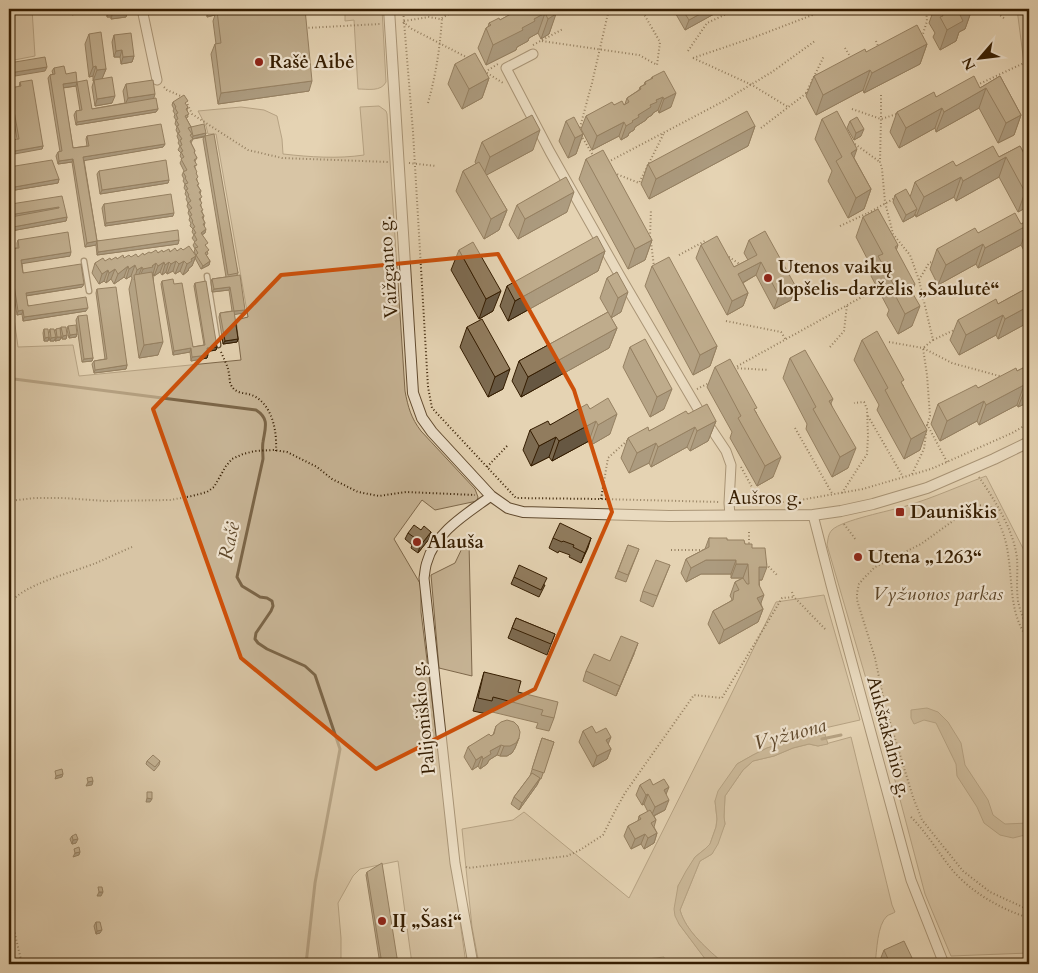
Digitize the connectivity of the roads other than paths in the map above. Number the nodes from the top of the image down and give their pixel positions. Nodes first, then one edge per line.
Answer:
1 (142, 9) edge
2 (389, 9) edge
3 (533, 54) dead end
4 (156, 80) road end
5 (84, 261) dead end
6 (207, 276) dead end
7 (89, 291) dead end
8 (218, 345) edge
9 (1029, 442) edge
10 (492, 496) junction
11 (814, 515) junction
12 (730, 516) junction
13 (473, 964) edge
14 (944, 964) edge

1 - 4 street
2 - 10 street, Vaižganto g.
3 - 12 street
5 - 7 lane
6 - 8 lane
9 - 11 street, Aušros g.
10 - 12 street, Aušros g.
10 - 13 street, Palijoniškio g.
11 - 12 street, Aušros g.
11 - 14 street, Aukštakalnio g.

